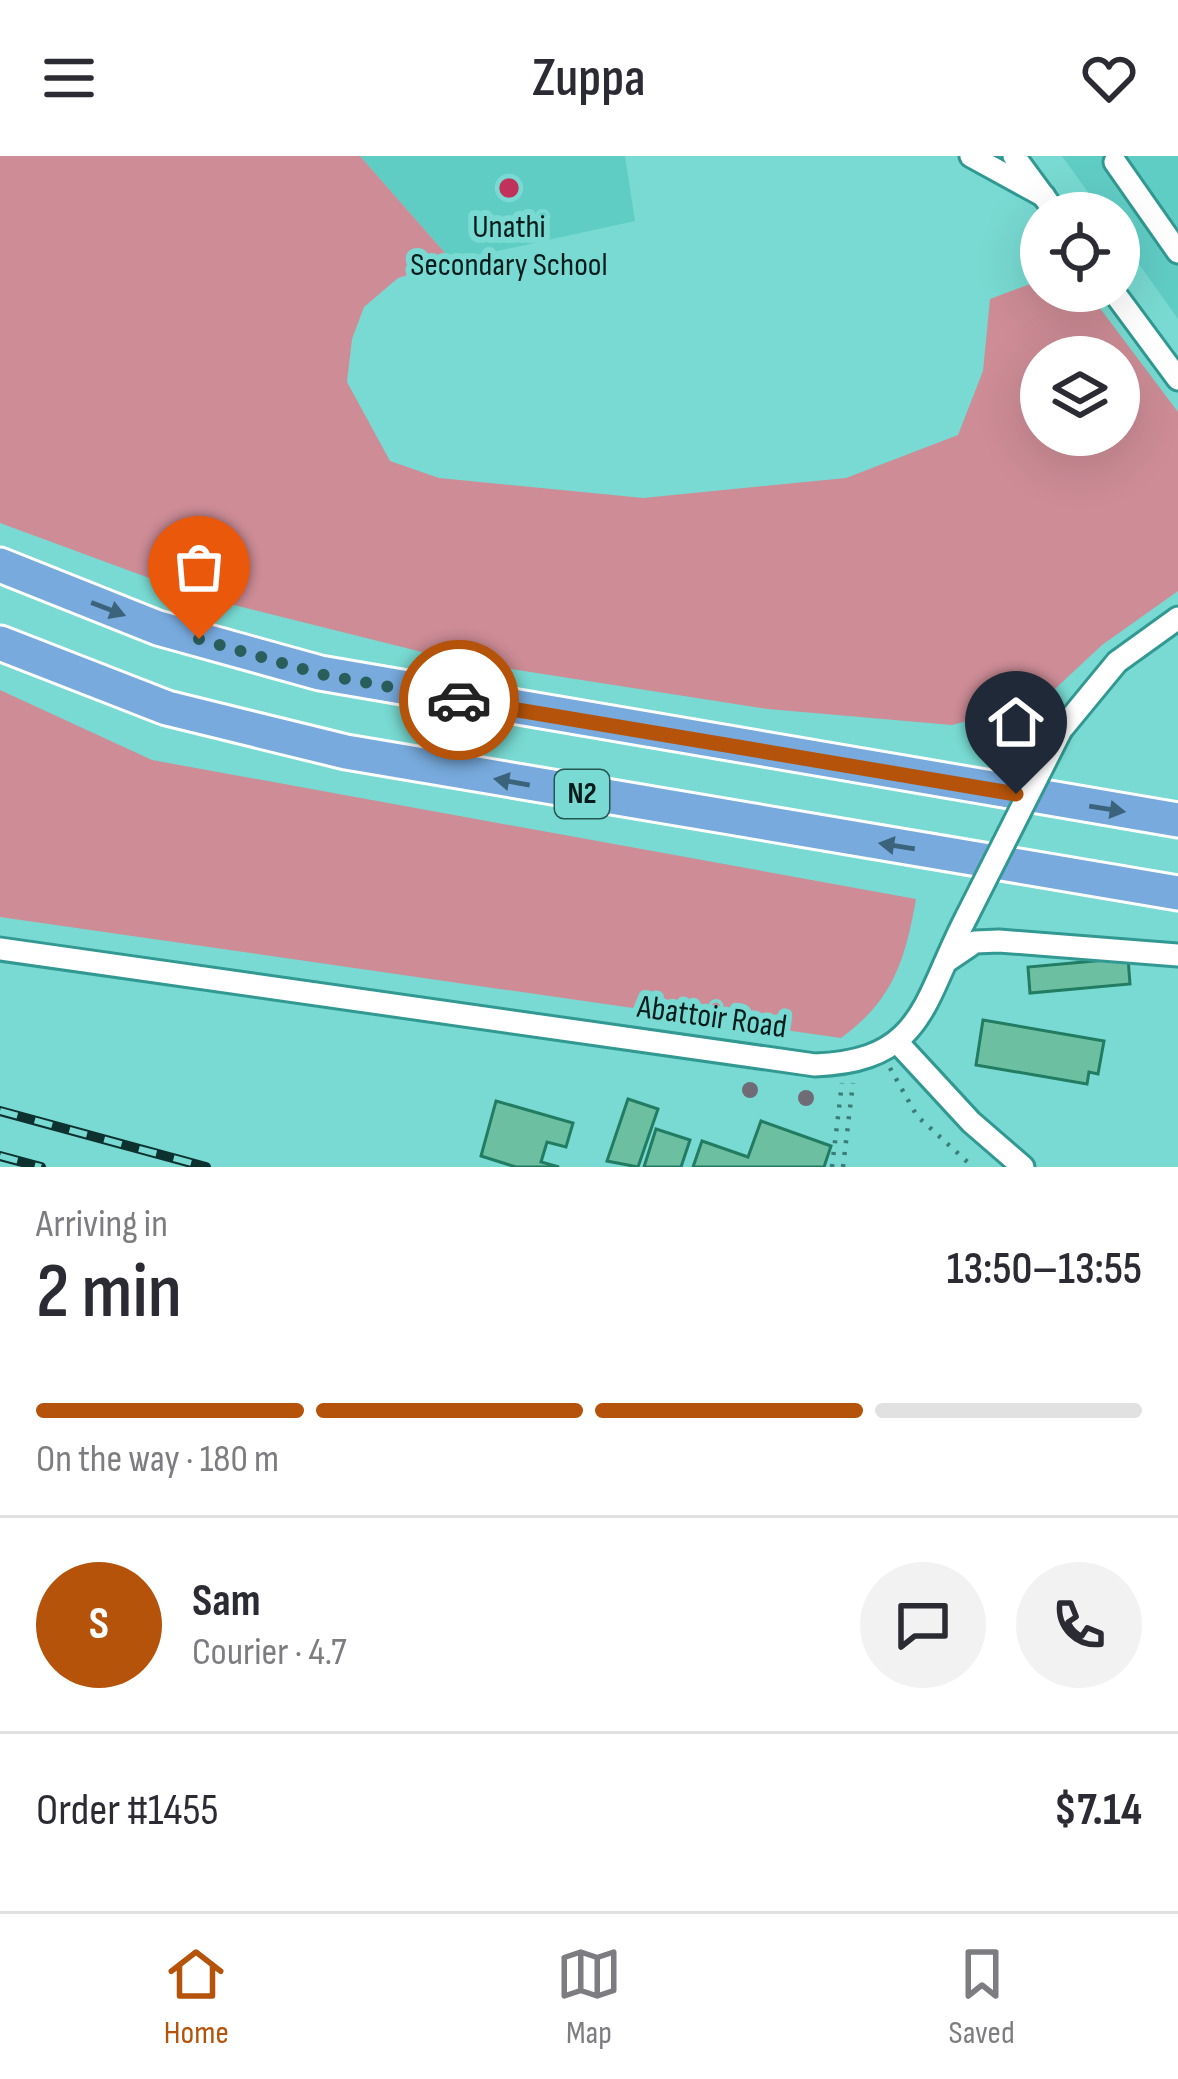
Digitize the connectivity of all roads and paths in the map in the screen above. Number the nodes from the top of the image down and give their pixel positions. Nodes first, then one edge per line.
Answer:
1 (971, 156) edge
2 (1014, 156) edge
3 (1115, 162) dead end
4 (1029, 192) edge
5 (1040, 192) edge
6 (1178, 253) edge
7 (1129, 312) edge
8 (1178, 379) edge
9 (0, 565) edge
10 (1178, 618) edge
11 (0, 643) edge
12 (1178, 820) edge
13 (1178, 893) edge
14 (0, 949) edge
15 (1178, 955) edge
16 (942, 965) junction
17 (890, 1048) junction
18 (849, 1063) junction
19 (832, 1167) edge
20 (843, 1167) edge
21 (973, 1167) edge
22 (1023, 1167) edge

1 - 4 street
2 - 5 street
3 - 6 street
7 - 8 street
9 -> 12 highway, N2
10 - 16 street, bridge
13 -> 11 highway, N2
14 - 18 street, Abattoir Road
15 - 16 street
16 - 17 street
17 - 18 street, Abattoir Road
17 - 21 path
17 - 22 street
18 - 19 path
18 - 20 path

